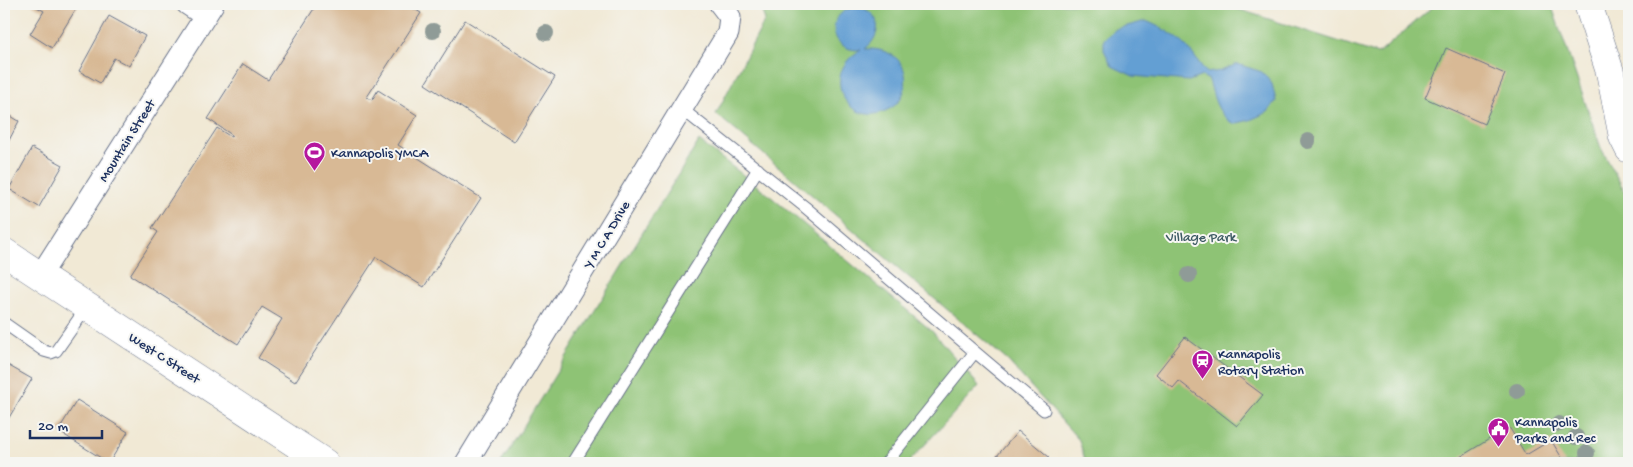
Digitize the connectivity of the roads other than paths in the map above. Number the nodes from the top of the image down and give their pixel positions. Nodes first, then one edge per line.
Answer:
1 (187, 4) edge
2 (720, 4) edge
3 (1588, 4) edge
4 (209, 10) edge
5 (1610, 72) junction
6 (1629, 102) edge
7 (682, 109) junction
8 (1629, 149) edge
9 (758, 169) junction
10 (4, 252) edge
11 (40, 276) junction
12 (87, 307) junction
13 (4, 323) edge
14 (974, 352) junction
15 (1044, 410) dead end
16 (325, 463) edge
17 (466, 463) edge
18 (573, 463) edge
19 (886, 463) edge

1 - 4 street
2 - 7 street, Y M C A Drive
3 - 5 main road
4 - 11 street, Mountain Street
5 - 6 main road
5 - 8 main road
7 - 9 lane
7 - 17 street, Y M C A Drive
9 - 14 lane
9 - 18 lane
10 - 11 main road, West C Street
11 - 12 main road, West C Street
12 - 13 lane
12 - 16 main road, West C Street
14 - 15 lane
14 - 19 lane

